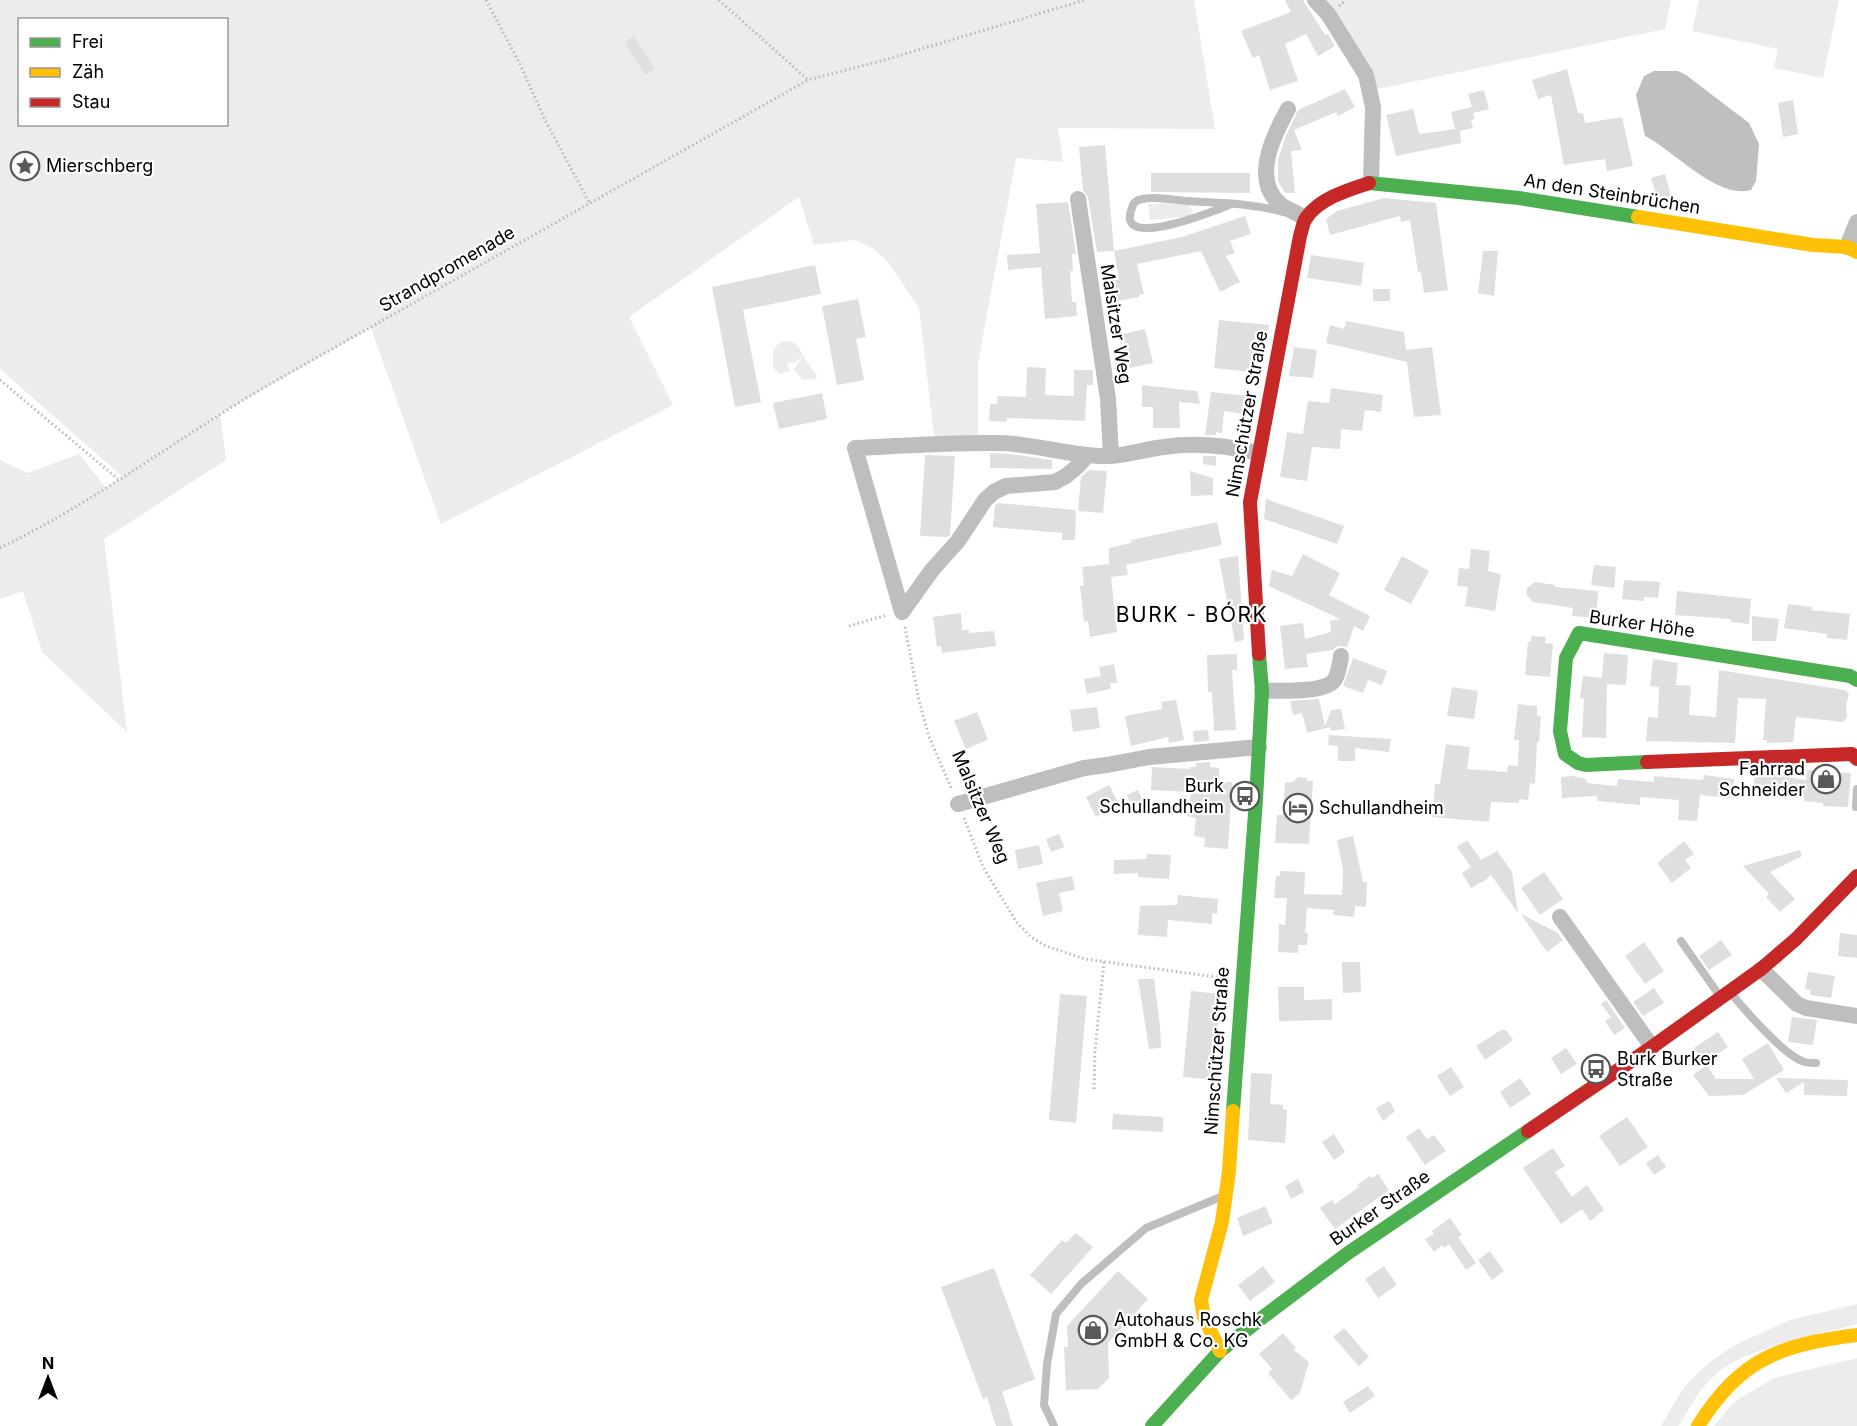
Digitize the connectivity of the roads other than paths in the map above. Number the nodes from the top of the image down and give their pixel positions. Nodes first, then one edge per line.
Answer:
1 (1315, 0) edge
2 (1288, 110) dead end
3 (1371, 182) junction
4 (1078, 199) dead end
5 (1231, 204) junction
6 (1306, 218) junction
7 (1857, 222) edge
8 (1852, 250) edge
9 (1259, 453) junction
10 (1087, 455) junction
11 (1111, 456) junction
12 (1341, 656) dead end
13 (1857, 680) edge
14 (1262, 691) junction
15 (1259, 747) junction
16 (1855, 753) edge
17 (1857, 789) edge
18 (958, 804) road end
19 (1856, 807) edge
20 (1857, 876) edge
21 (1560, 917) dead end
22 (1681, 941) dead end
23 (1761, 969) junction
24 (1725, 995) junction
25 (1857, 1016) edge
26 (1652, 1047) junction
27 (1816, 1064) dead end
28 (1226, 1194) junction
29 (1857, 1335) edge
30 (1220, 1351) junction
31 (1054, 1426) edge
32 (1152, 1426) edge
33 (1698, 1426) edge

1 - 3 street
2 - 6 street
3 - 6 main road
3 - 8 main road, An den Steinbrüchen
4 - 11 street, Malsitzer Weg
5 - 5 lane
5 - 6 lane
6 - 9 main road, Nimschützer Straße
7 - 8 street, An den Steinbrüchen
9 - 11 street
9 - 14 main road, Nimschützer Straße
10 - 10 street
10 - 11 street
12 - 14 street
13 - 16 main road, Burker Höhe
14 - 15 main road, Nimschützer Straße
15 - 18 street
15 - 28 main road, Nimschützer Straße
17 - 19 lane
20 - 23 main road, Burker Straße
21 - 26 street
22 - 24 lane
23 - 24 main road, Burker Straße
23 - 25 street
24 - 26 main road, Burker Straße
24 - 27 lane
26 - 30 main road, Burker Straße
28 - 30 main road, Nimschützer Straße
28 - 31 lane
29 - 33 main road
30 - 32 main road, Burker Straße

